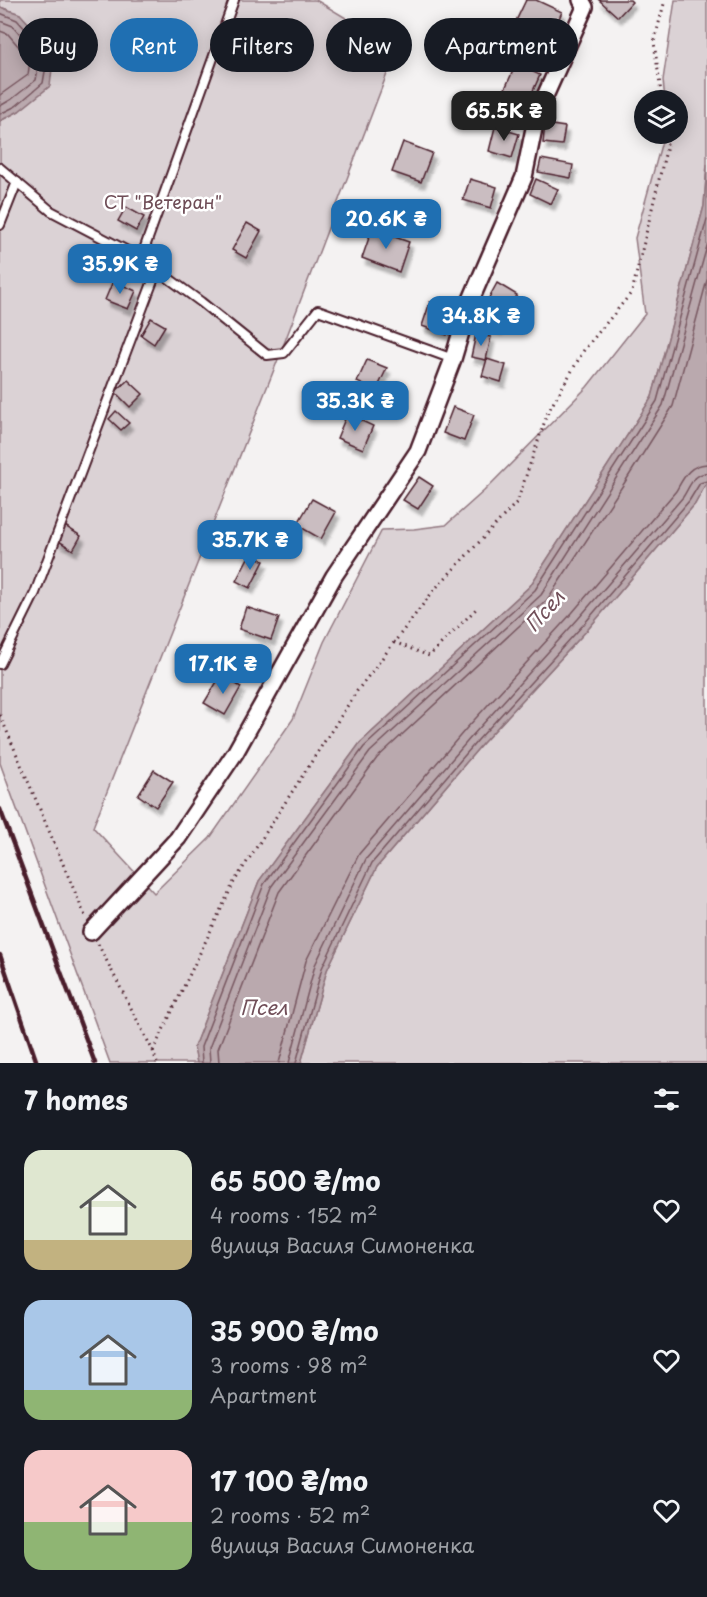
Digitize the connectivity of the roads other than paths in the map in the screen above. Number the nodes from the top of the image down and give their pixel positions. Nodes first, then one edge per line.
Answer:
1 (234, 0) edge
2 (581, 0) edge
3 (0, 168) edge
4 (16, 182) junction
5 (0, 225) edge
6 (141, 258) junction
7 (157, 270) junction
8 (453, 359) junction
9 (0, 664) edge
10 (92, 932) road end

1 - 6 lane
2 - 8 street
3 - 4 lane
4 - 5 lane
4 - 6 lane
6 - 7 lane
7 - 8 lane
7 - 9 lane
8 - 10 street

